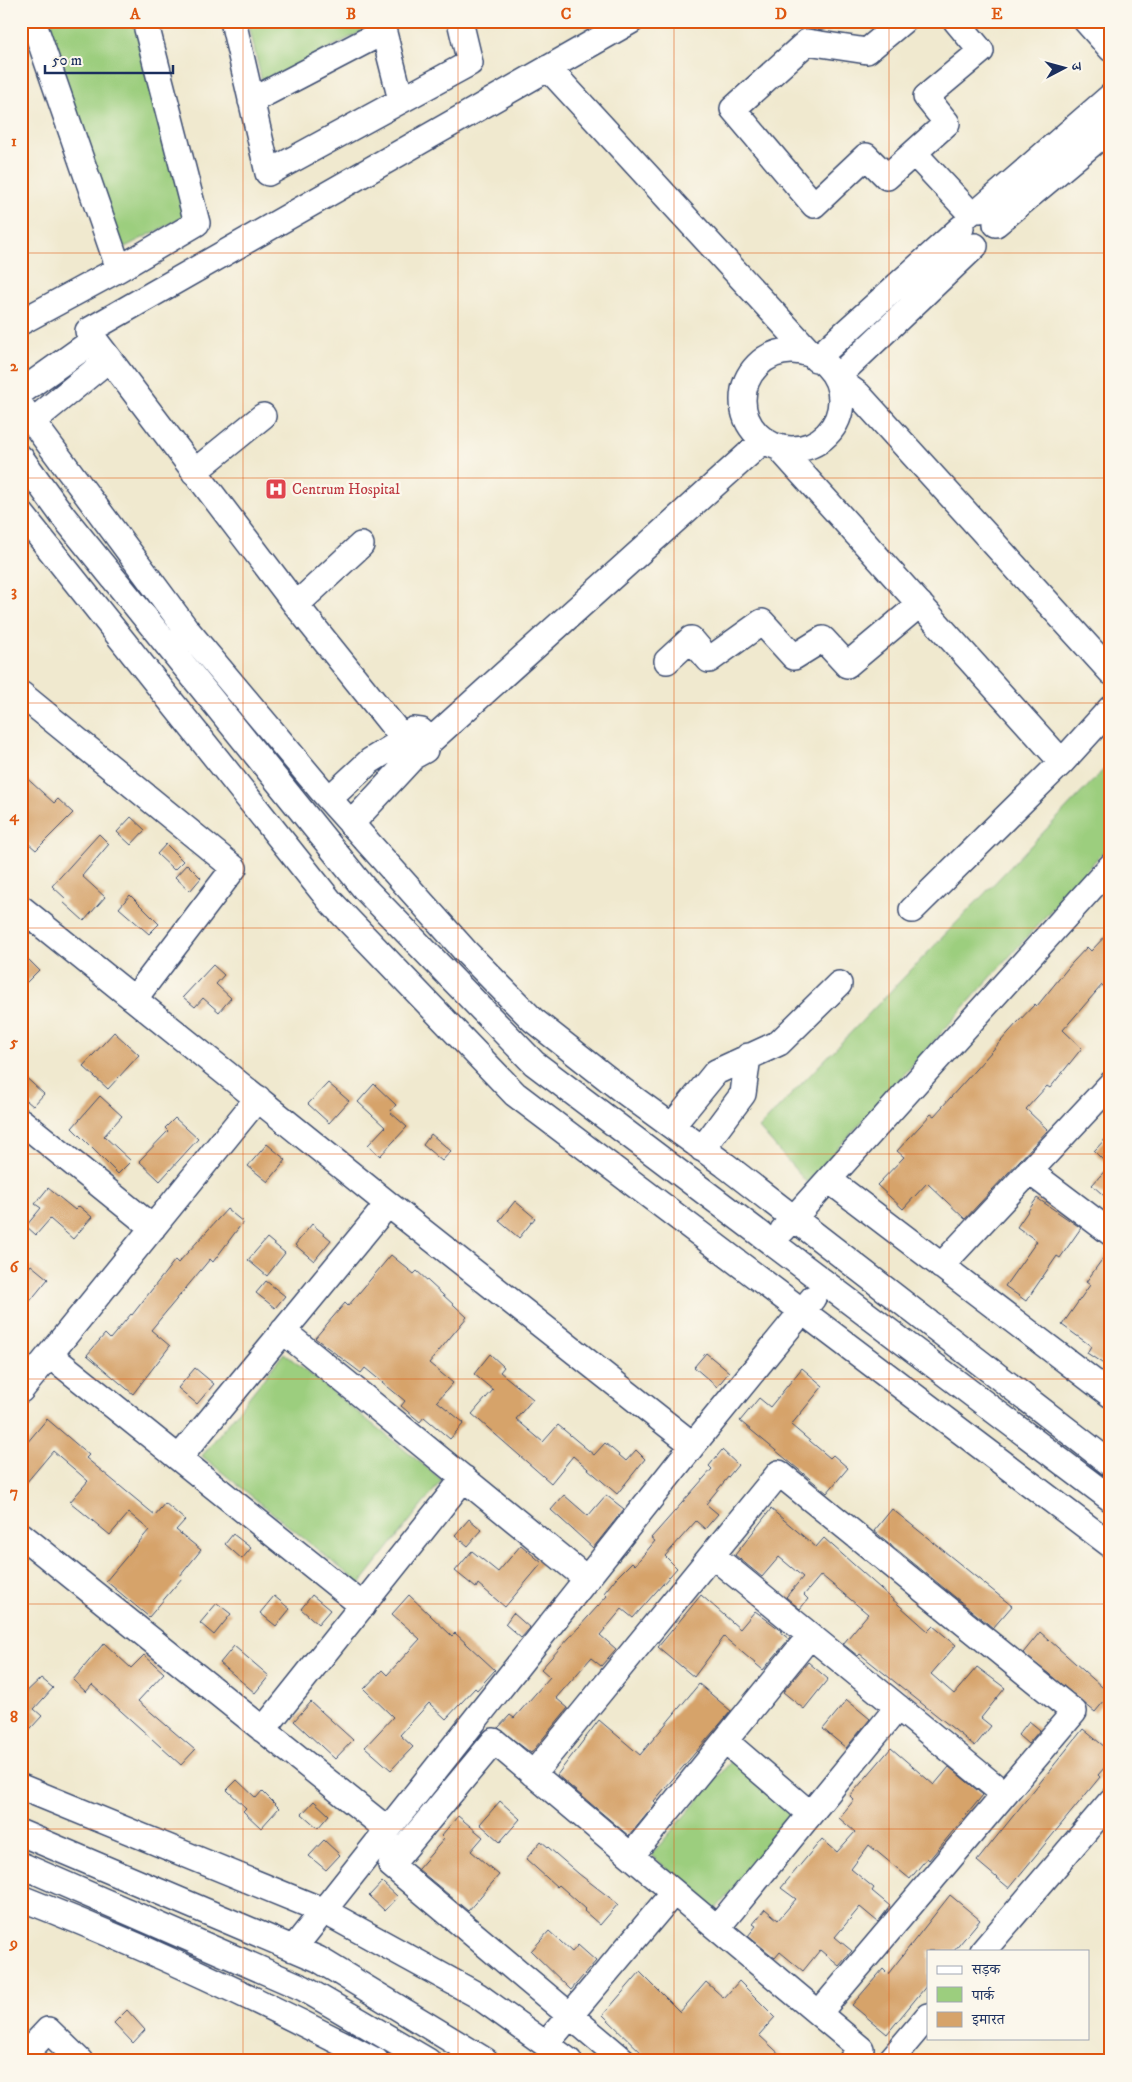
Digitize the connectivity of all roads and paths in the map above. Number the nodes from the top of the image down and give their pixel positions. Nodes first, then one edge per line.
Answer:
1 (145, 21) edge
2 (233, 21) edge
3 (460, 21) edge
4 (631, 21) edge
5 (903, 21) edge
6 (956, 21) edge
7 (1086, 21) edge
8 (382, 26) edge
9 (31, 33) edge
10 (1111, 49) edge
11 (548, 68) junction
12 (1111, 96) edge
13 (401, 100) junction
14 (251, 101) junction
15 (1111, 128) edge
16 (915, 154) junction
17 (976, 224) junction
18 (119, 269) junction
19 (21, 322) edge
20 (102, 349) junction
21 (816, 359) junction
22 (836, 378) junction
23 (21, 392) edge
24 (27, 413) edge
25 (263, 416) dead end
26 (764, 439) junction
27 (21, 458) edge
28 (194, 472) junction
29 (21, 514) edge
30 (361, 544) dead end
31 (920, 604) junction
32 (296, 606) junction
33 (667, 660) dead end
34 (1111, 672) edge
35 (21, 694) edge
36 (1111, 708) edge
37 (413, 742) junction
38 (1062, 762) junction
39 (329, 799) junction
40 (351, 824) junction
41 (1111, 866) edge
42 (21, 908) edge
43 (912, 910) dead end
44 (839, 984) dead end
45 (135, 998) junction
46 (748, 1056) junction
47 (1111, 1084) edge
48 (258, 1098) junction
49 (22, 1123) edge
50 (672, 1126) junction
51 (702, 1149) junction
52 (1029, 1171) junction
53 (829, 1180) junction
54 (388, 1204) junction
55 (793, 1219) junction
56 (153, 1228) junction
57 (1111, 1233) edge
58 (770, 1244) junction
59 (941, 1266) junction
60 (824, 1284) junction
61 (802, 1312) junction
62 (283, 1331) junction
63 (50, 1355) junction
64 (21, 1390) edge
65 (1111, 1396) edge
66 (693, 1445) junction
67 (178, 1458) junction
68 (1111, 1464) edge
69 (464, 1478) junction
70 (1111, 1499) edge
71 (21, 1535) edge
72 (1111, 1545) edge
73 (712, 1555) junction
74 (587, 1579) junction
75 (362, 1606) junction
76 (810, 1636) junction
77 (898, 1707) junction
78 (263, 1730) junction
79 (725, 1741) junction
80 (533, 1774) junction
81 (21, 1787) edge
82 (1004, 1794) junction
83 (1111, 1801) edge
84 (810, 1814) junction
85 (388, 1830) junction
86 (21, 1833) edge
87 (631, 1856) junction
88 (21, 1865) edge
89 (674, 1892) junction
90 (21, 1898) edge
91 (324, 1911) junction
92 (717, 1928) junction
93 (293, 1949) junction
94 (984, 1950) edge
95 (819, 2014) junction
96 (570, 2016) junction
97 (927, 2017) edge
98 (546, 2044) junction
99 (21, 2059) edge
100 (80, 2061) edge
101 (376, 2061) edge
102 (428, 2061) edge
103 (486, 2061) edge
104 (569, 2061) edge
105 (624, 2061) edge
106 (851, 2061) edge
107 (890, 2061) edge

1 - 18 street
2 - 14 street
3 - 13 street
4 - 11 street
5 - 16 street
6 - 16 street
7 - 10 street
8 - 13 street
8 - 14 street
9 - 18 street
11 - 20 street
11 - 21 street
12 - 17 street
13 - 14 street
15 - 17 street
16 - 17 street
17 - 21 street
17 - 22 street
18 - 19 street
20 - 23 street
20 - 24 street
20 - 28 street
21 - 22 street
21 - 26 street
22 - 26 street
22 - 34 street
24 - 39 street
25 - 28 street
26 - 31 street
26 - 37 street
27 - 58 street
28 - 32 street
29 - 61 street
30 - 32 street
31 - 33 street
31 - 38 street
32 - 37 street
35 - 45 street
36 - 38 street
37 - 39 street
37 - 40 street
38 - 43 street
39 - 40 street
40 - 50 street
41 - 53 street
42 - 45 street
44 - 46 street
45 - 48 street
46 - 50 street
46 - 51 street
47 - 52 street
48 - 54 street
48 - 56 street
49 - 56 street
50 - 51 street
51 - 55 street
52 - 57 street
52 - 59 street
53 - 55 street
53 - 59 street
54 - 62 street
54 - 66 street
55 - 58 street
55 - 68 street
56 - 63 street
58 - 60 street
59 - 65 street
60 - 61 street
60 - 70 street
61 - 66 street
61 - 72 street
62 - 67 street
62 - 69 street
63 - 64 street
63 - 67 street
66 - 74 street
67 - 75 street
69 - 74 street
69 - 75 street
71 - 78 street
73 - 76 street
73 - 80 street
73 - 82 street
74 - 85 street
75 - 78 street
76 - 77 street
76 - 79 street
77 - 82 street
77 - 84 street
78 - 85 street
79 - 84 street
79 - 87 street
80 - 87 street
80 - 96 street
81 - 91 street
82 - 95 street
83 - 94 street
84 - 92 street
85 - 91 street
86 - 93 street
87 - 89 street
88 - 102 street
89 - 92 street
89 - 96 street
90 - 101 street
91 - 93 street
91 - 98 street
92 - 95 street
93 - 103 street
95 - 106 street
96 - 98 street
96 - 105 street
97 - 107 street
98 - 104 street
99 - 100 street

